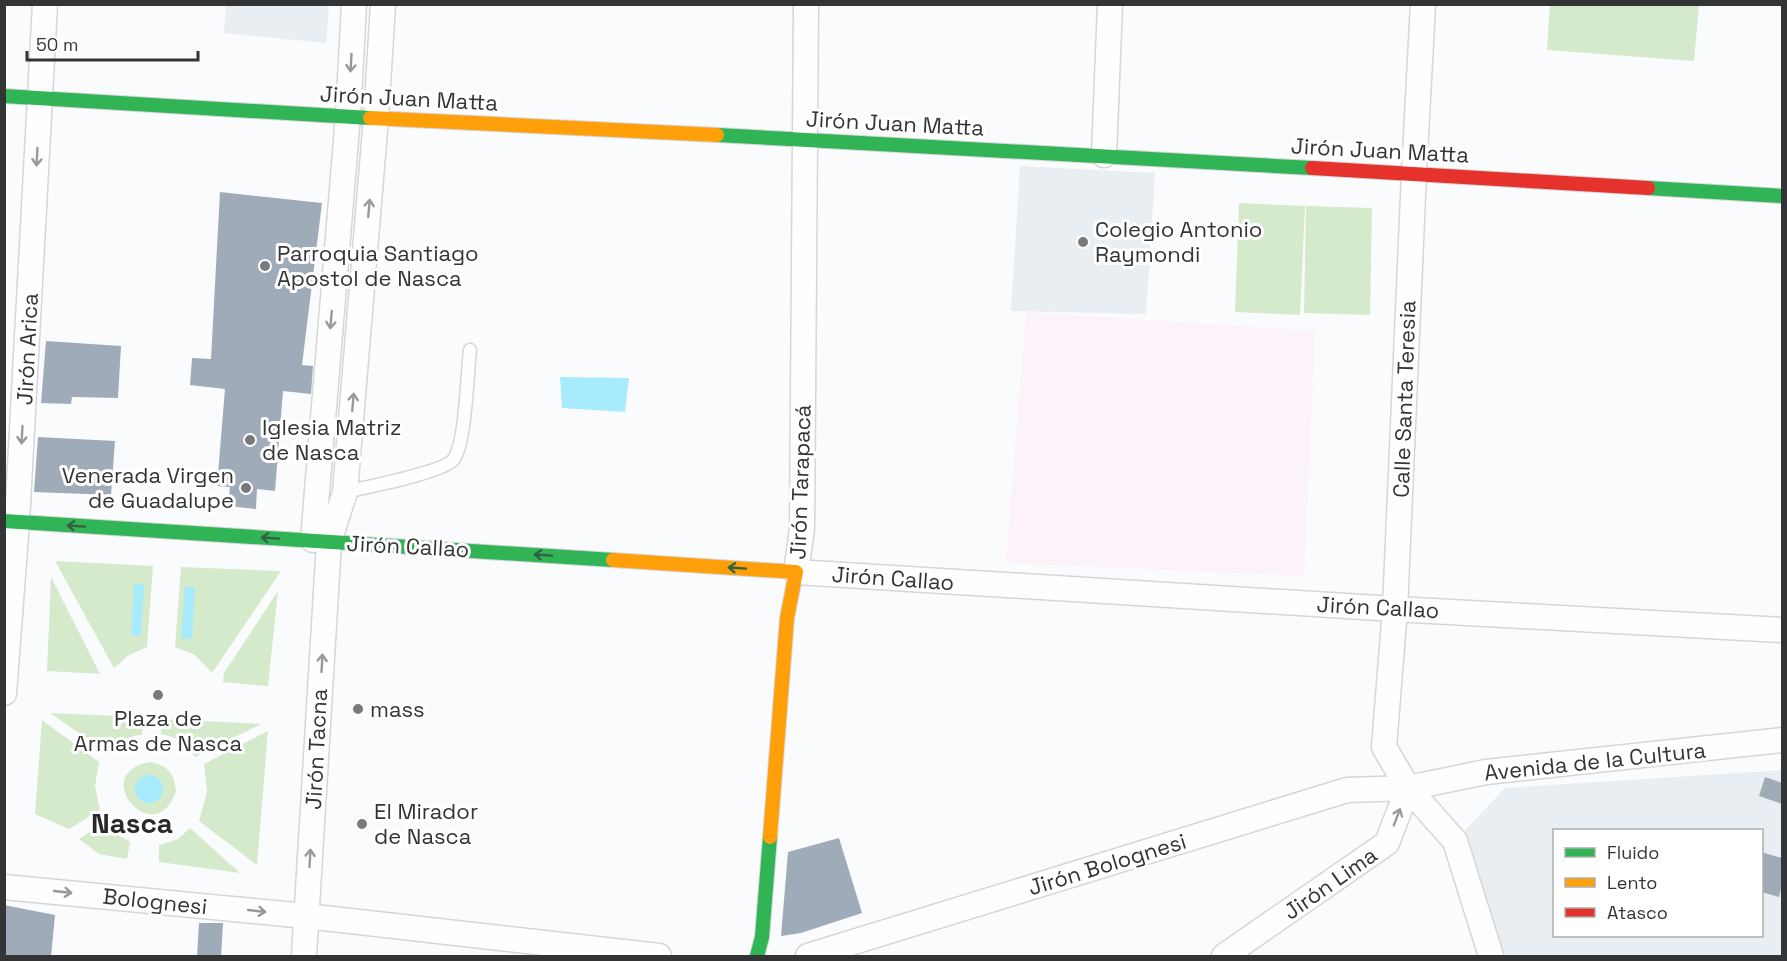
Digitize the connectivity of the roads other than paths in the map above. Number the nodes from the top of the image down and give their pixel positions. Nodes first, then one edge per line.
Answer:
1 (45, 4) edge
2 (354, 4) edge
3 (383, 4) edge
4 (806, 4) edge
5 (1110, 4) edge
6 (1423, 4) edge
7 (4, 96) edge
8 (40, 98) junction
9 (348, 116) junction
10 (376, 117) junction
11 (806, 139) junction
12 (1104, 155) junction
13 (1414, 173) junction
14 (1782, 196) edge
15 (470, 350) dead end
16 (345, 492) junction
17 (11, 522) edge
18 (321, 541) junction
19 (796, 572) junction
20 (1395, 609) junction
21 (1782, 630) edge
22 (4, 693) edge
23 (1782, 740) edge
24 (1408, 788) junction
25 (4, 887) edge
26 (306, 916) junction
27 (304, 957) edge
28 (658, 957) edge
29 (757, 957) edge
30 (808, 957) edge
31 (1224, 957) edge
32 (1491, 957) edge

1 - 8 street, Jirón Arica
2 -> 9 street
3 - 10 street
4 - 11 street, Jirón Tarapacá
5 - 12 street
6 - 13 street, Calle Santa Teresia
7 - 8 street, Jirón Juan Matta
8 - 9 street, Jirón Juan Matta
8 -> 17 street, Jirón Arica
9 - 10 street, Jirón Juan Matta
9 -> 18 street
10 - 11 street, Jirón Juan Matta
16 -> 10 street
11 - 12 street, Jirón Juan Matta
11 - 19 street, Jirón Tarapacá
12 - 13 street, Jirón Juan Matta
13 - 14 street, Jirón Juan Matta
13 - 20 street, Calle Santa Teresia
15 - 16 lane
16 - 18 street
18 -> 17 street, Jirón Callao
17 - 22 street, Jirón Arica
19 -> 18 street, Jirón Callao
26 -> 18 street, Jirón Tacna
19 - 20 street, Jirón Callao
19 - 29 street, Jirón Tarapacá
20 - 21 street, Jirón Callao
20 - 24 street, Calle Santa Teresia
23 - 24 street, Avenida de la Cultura
24 - 30 street, Jirón Bolognesi
31 -> 24 street, Jirón Lima
24 - 32 street, Calle Santa Teresia
25 -> 26 street, Bolognesi
26 - 27 street, Jirón Tacna
26 - 28 street

